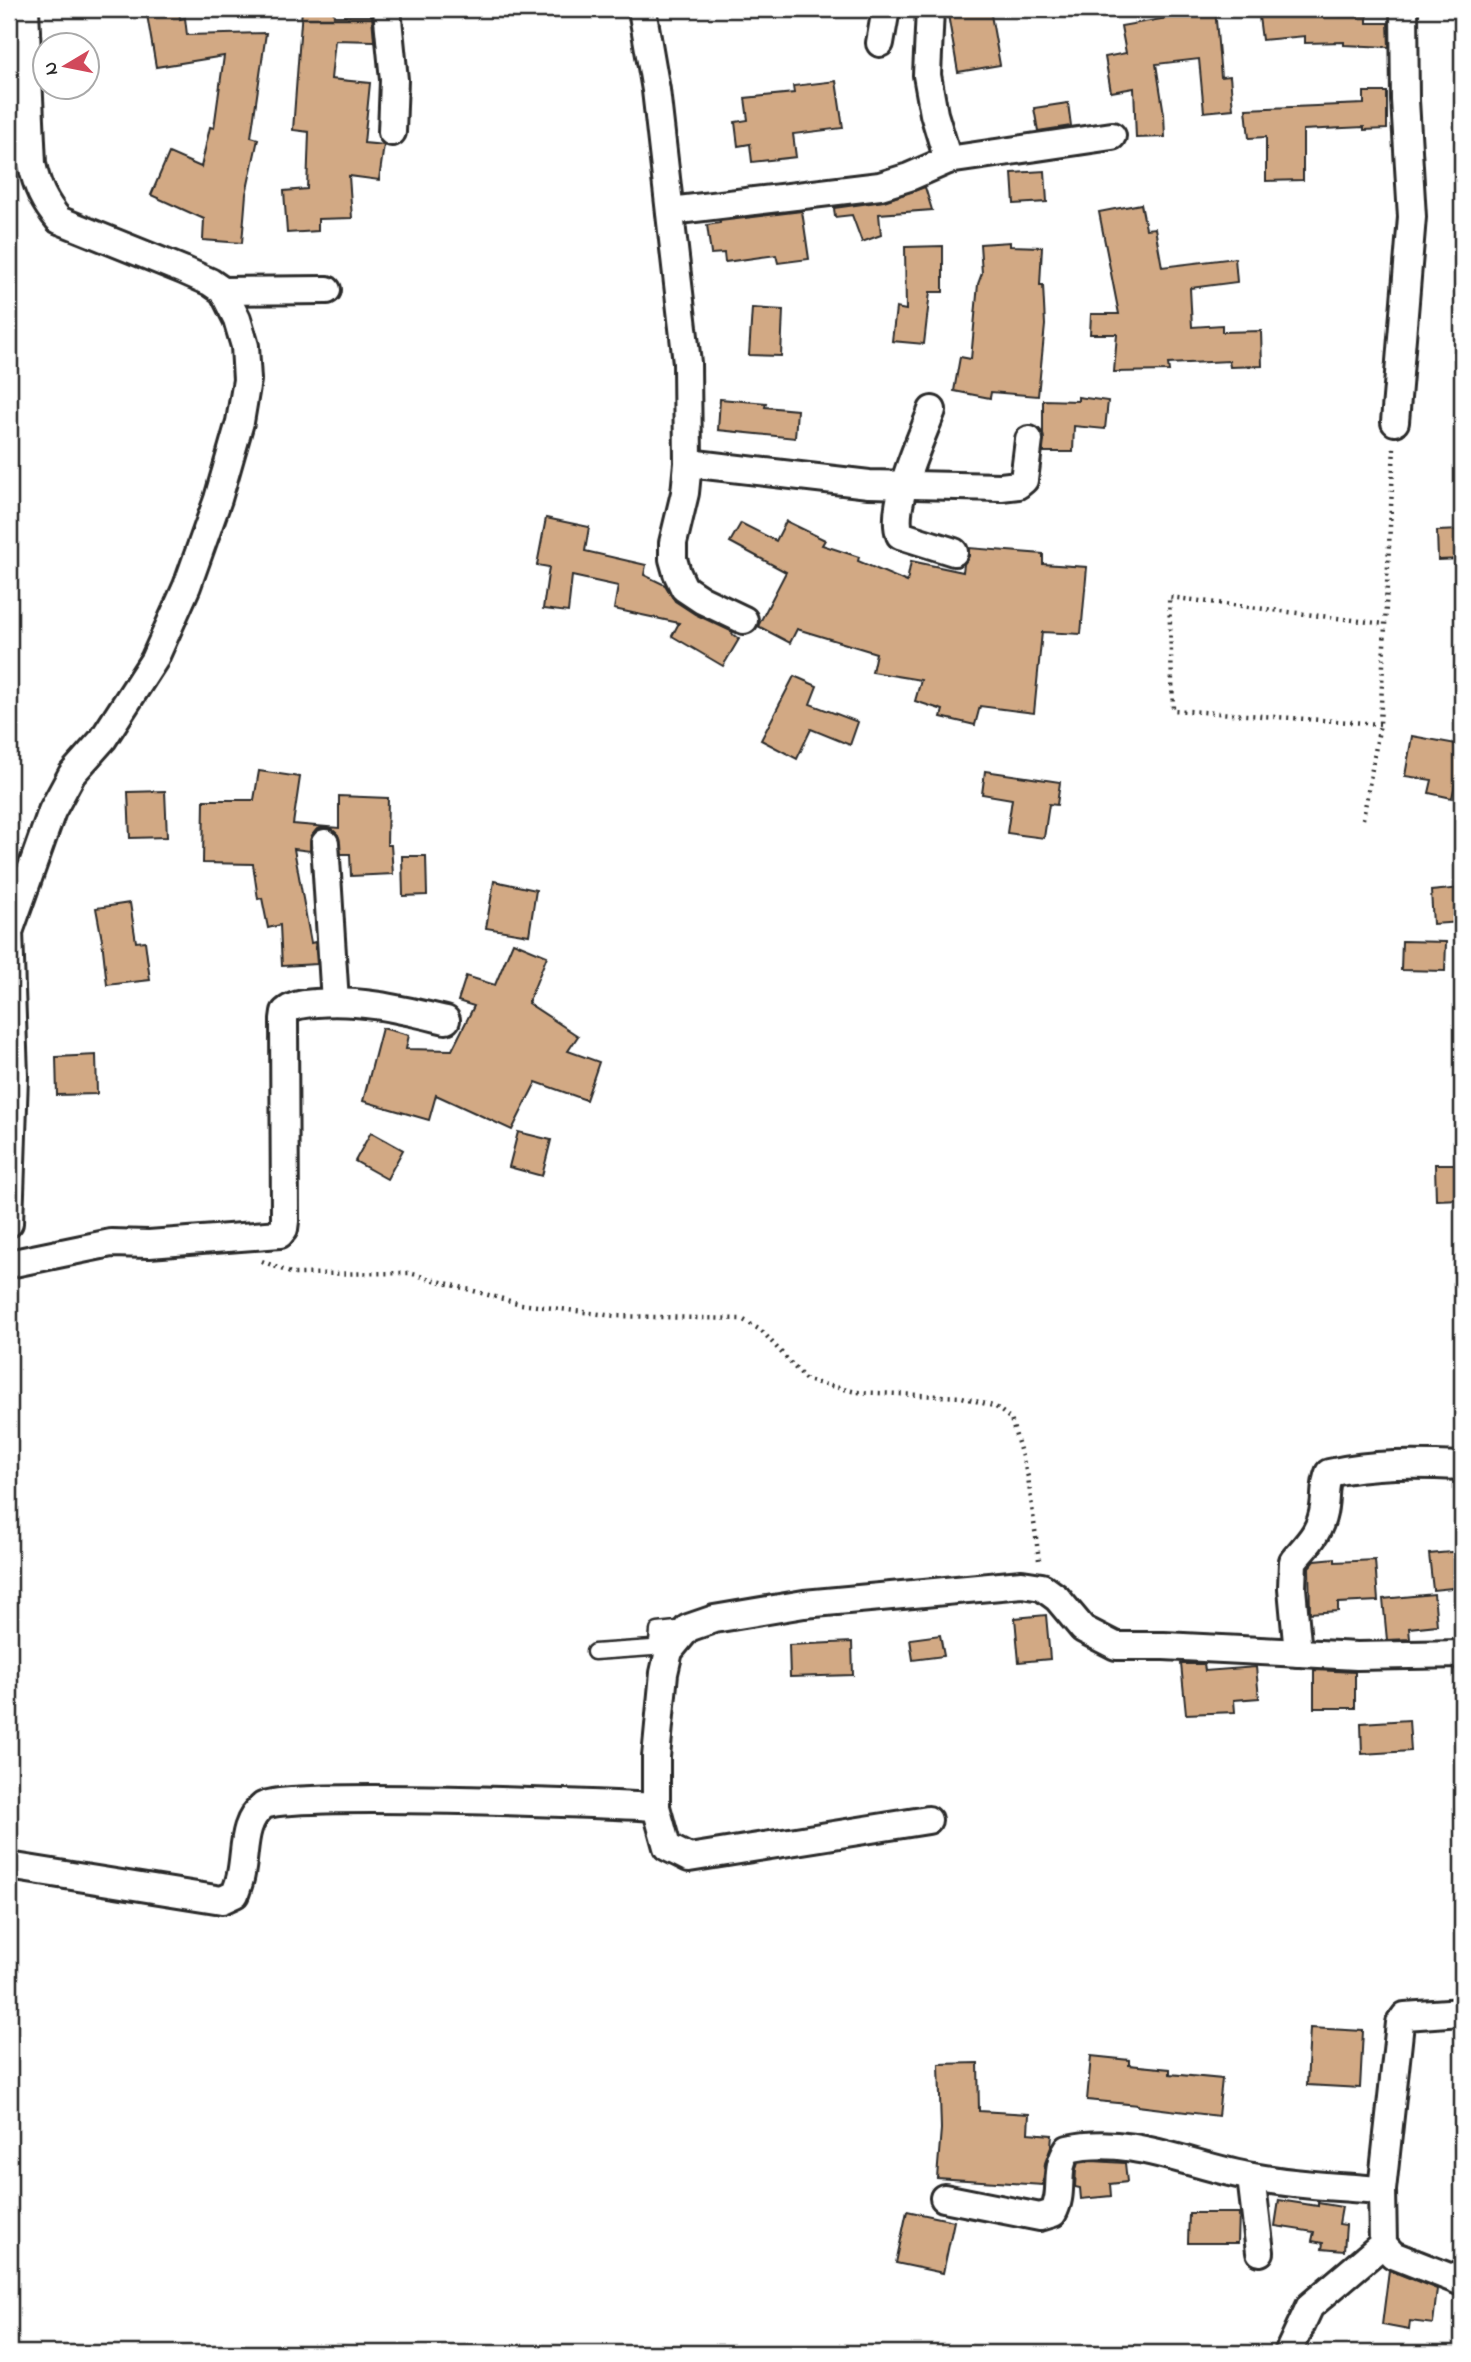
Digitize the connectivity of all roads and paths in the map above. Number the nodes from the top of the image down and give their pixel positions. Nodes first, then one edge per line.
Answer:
1 (25, 9) edge
2 (387, 9) edge
3 (642, 9) edge
4 (886, 9) edge
5 (930, 9) edge
6 (1404, 9) edge
7 (880, 43) dead end
8 (393, 132) dead end
9 (1112, 136) dead end
10 (948, 160) junction
11 (670, 211) junction
12 (327, 290) dead end
13 (223, 291) junction
14 (932, 410) dead end
15 (1395, 422) joint
16 (1029, 440) dead end
17 (688, 464) junction
18 (904, 486) junction
19 (954, 552) dead end
20 (744, 620) dead end
21 (1385, 624) junction
22 (1381, 724) junction
23 (1363, 819) dead end
24 (325, 844) dead end
25 (9, 931) edge
26 (335, 1002) junction
27 (446, 1020) dead end
28 (12, 1076) edge
29 (9, 1223) edge
30 (258, 1260) dead end
31 (9, 1264) edge
32 (1462, 1466) edge
33 (1042, 1587) junction
34 (688, 1628) junction
35 (593, 1652) dead end
36 (1298, 1653) junction
37 (1462, 1654) edge
38 (656, 1807) junction
39 (928, 1820) dead end
40 (9, 1866) edge
41 (1462, 2012) edge
42 (1251, 2177) junction
43 (1382, 2190) junction
44 (944, 2198) dead end
45 (1383, 2244) junction
46 (1260, 2252) dead end
47 (1462, 2282) edge
48 (1288, 2353) edge

1 - 13 street
2 - 8 street
3 - 11 street
4 - 7 street
5 - 10 street
6 - 15 street
9 - 10 street
10 - 11 street
11 - 17 street
12 - 13 street
13 - 25 street
14 - 18 street
15 - 21 path
16 - 18 street
17 - 18 street
17 - 20 street
18 - 19 street
21 - 22 path
21 - 22 path
22 - 23 path
24 - 26 street
25 - 28 street
26 - 27 street
26 - 31 street
28 - 29 street
30 - 33 path
32 - 36 street
33 - 34 street
33 - 36 street
34 - 35 lane
34 - 38 street
36 - 37 street
38 - 39 street
38 - 40 street
41 - 43 street
42 - 43 street
42 - 44 street
42 - 46 street
43 - 45 street
45 - 47 street
45 - 48 street

